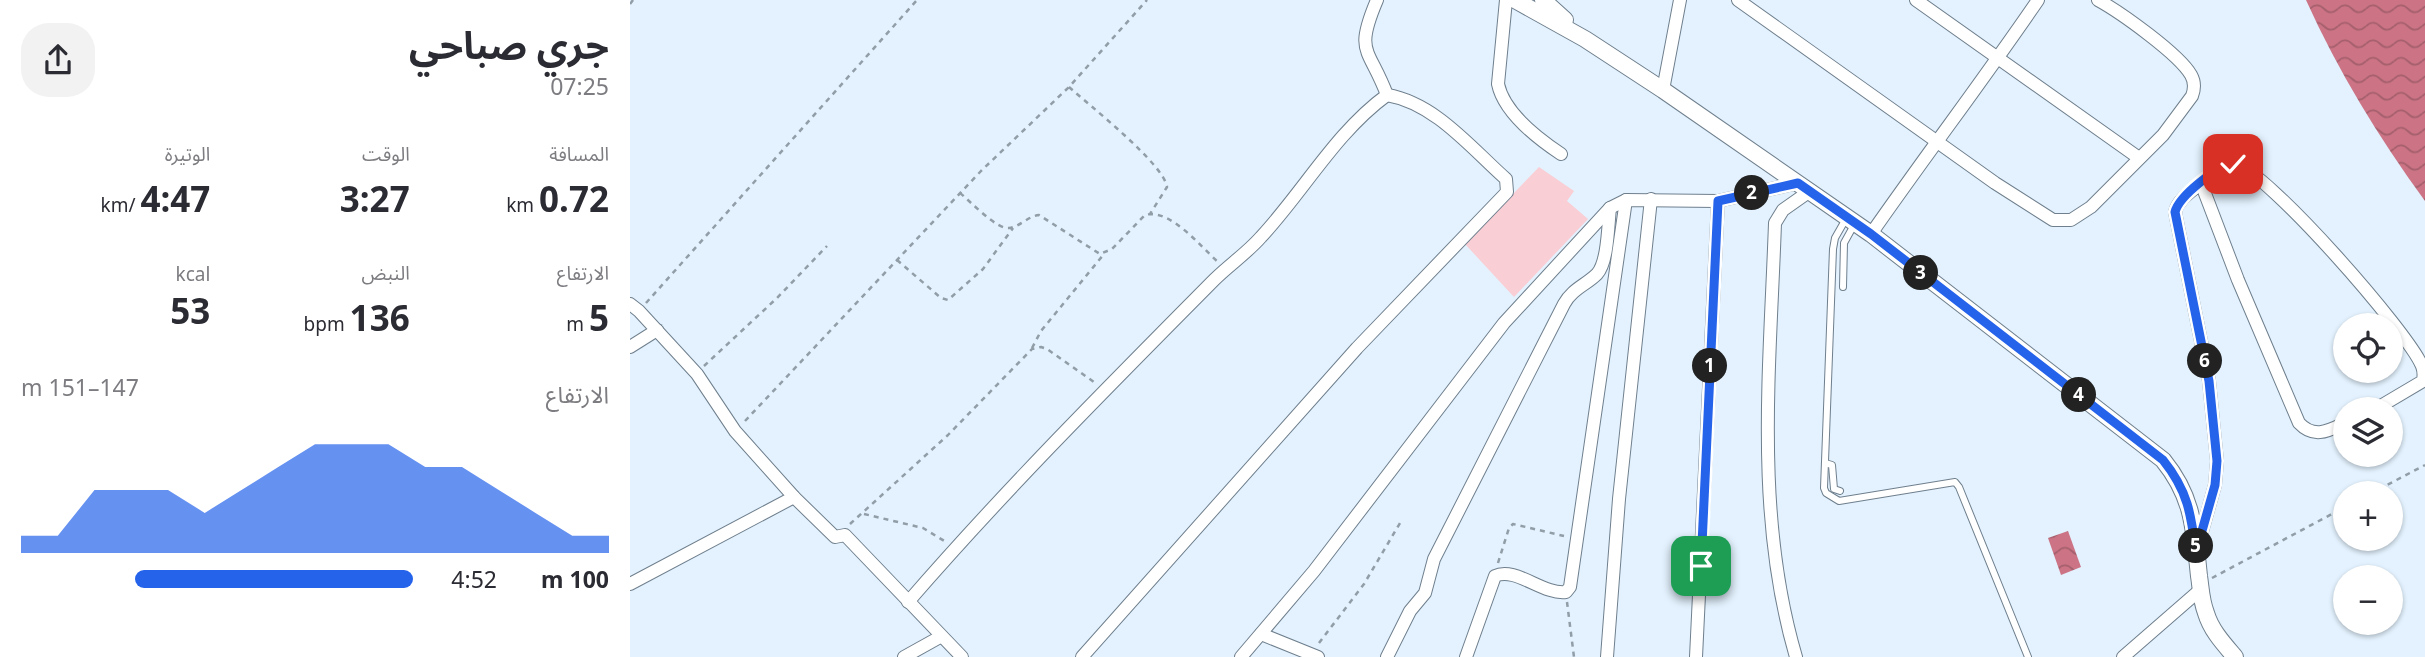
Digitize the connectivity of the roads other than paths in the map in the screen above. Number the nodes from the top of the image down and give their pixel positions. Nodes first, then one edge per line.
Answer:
1 (1377, 0) edge
2 (1506, 0) edge
3 (1515, 0) edge
4 (1543, 0) edge
5 (1680, 0) edge
6 (1738, 0) edge
7 (1916, 0) edge
8 (2038, 0) edge
9 (2098, 0) edge
10 (1585, 39) junction
11 (1999, 58) junction
12 (1663, 90) junction
13 (1387, 95) junction
14 (1936, 141) junction
15 (1561, 154) dead end
16 (2139, 158) junction
17 (2201, 183) junction
18 (1804, 187) junction
19 (1651, 199) junction
20 (1626, 200) junction
21 (1718, 201) junction
22 (1610, 208) junction
23 (1851, 220) junction
24 (1871, 234) junction
25 (1843, 287) dead end
26 (634, 307) edge
27 (657, 330) junction
28 (630, 347) edge
29 (2396, 397) edge
30 (2333, 427) edge
31 (1825, 463) junction
32 (1840, 491) dead end
33 (794, 497) junction
34 (2196, 552) junction
35 (630, 584) edge
36 (2200, 587) junction
37 (908, 602) junction
38 (1261, 634) junction
39 (940, 637) junction
40 (1314, 656) edge
41 (904, 657) edge
42 (962, 657) edge
43 (1082, 657) edge
44 (1241, 657) edge
45 (1387, 657) edge
46 (1466, 657) edge
47 (1607, 657) edge
48 (1696, 657) edge
49 (1796, 657) edge
50 (2028, 657) edge
51 (2123, 657) edge
52 (2235, 657) edge

1 - 13 street
2 - 15 street
3 - 10 street
4 - 10 street
5 - 12 street
6 - 14 street
7 - 11 street
8 - 11 street
9 - 16 street
10 - 12 street
11 - 14 street
11 - 16 street
12 - 18 street
13 - 37 street
13 - 43 street
14 - 16 street
14 - 24 street
17 - 29 street
17 - 30 street
17 - 34 street
18 - 21 street
18 - 23 street
18 - 49 street
19 - 20 street
19 - 21 street
19 - 47 street
20 - 22 street
20 - 46 street
21 - 48 street
22 - 38 street
22 - 45 street
23 - 24 street
23 - 25 lane
23 - 31 lane
24 - 34 street
26 - 27 street
27 - 28 street
27 - 33 street
31 - 32 lane
31 - 50 lane
33 - 35 street
33 - 37 street
34 - 36 street
36 - 51 street
36 - 52 street
37 - 39 street
38 - 40 street
38 - 44 street
39 - 41 street
39 - 42 street

